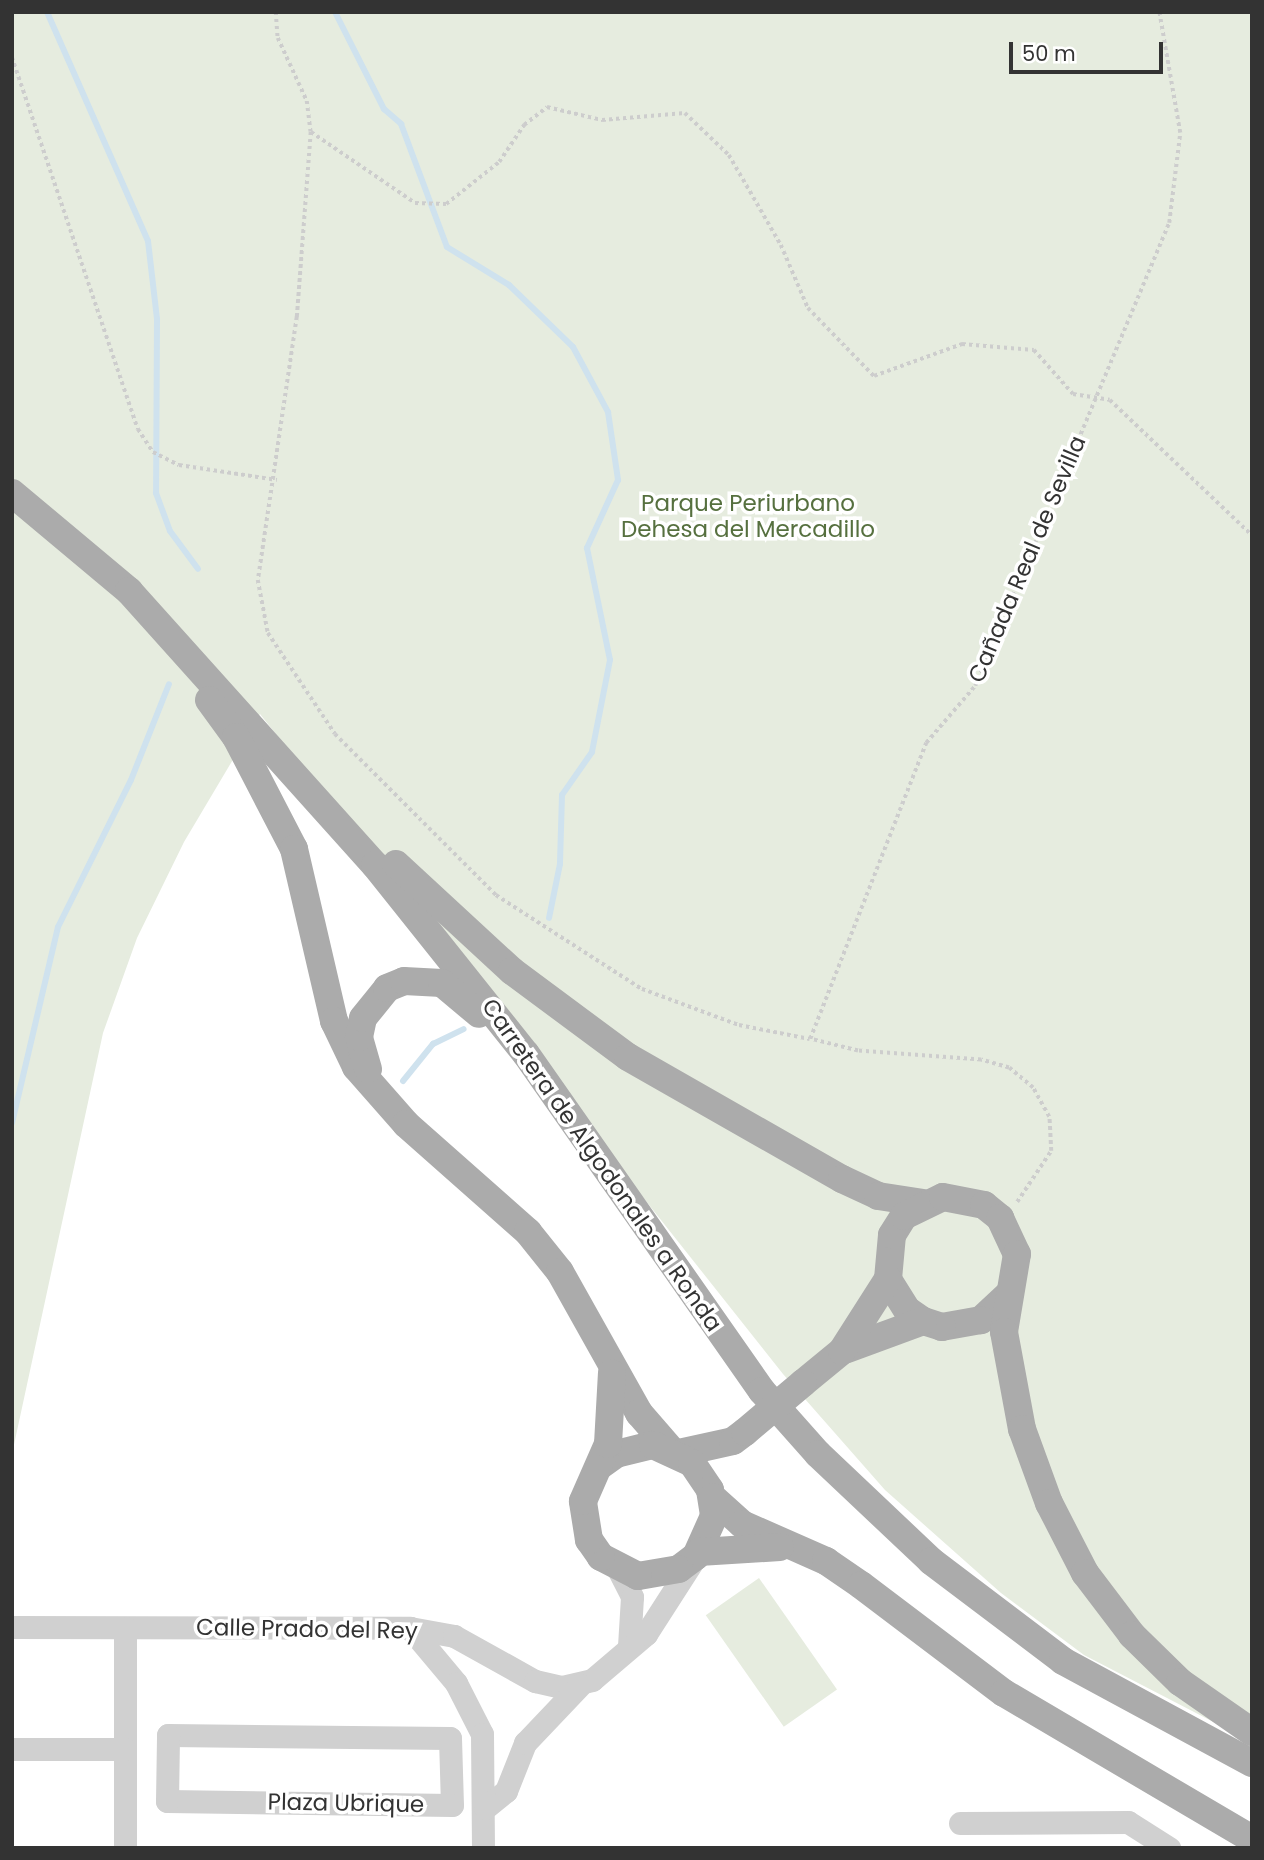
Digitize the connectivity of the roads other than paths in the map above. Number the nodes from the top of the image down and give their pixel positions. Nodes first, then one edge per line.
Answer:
1 (12, 493) edge
2 (183, 648) junction
3 (315, 795) junction
4 (526, 1054) junction
5 (372, 1085) junction
6 (923, 1203) junction
7 (888, 1279) junction
8 (1010, 1293) junction
9 (923, 1321) junction
10 (842, 1351) junction
11 (611, 1370) junction
12 (739, 1436) junction
13 (675, 1452) junction
14 (601, 1465) junction
15 (711, 1493) junction
16 (789, 1547) junction
17 (698, 1554) junction
18 (618, 1569) junction
19 (12, 1627) edge
20 (125, 1628) junction
21 (410, 1628) junction
22 (629, 1646) junction
23 (580, 1685) junction
24 (1252, 1732) edge
25 (168, 1735) joint
26 (12, 1749) edge
27 (124, 1749) junction
28 (1252, 1763) edge
29 (485, 1808) junction
30 (960, 1823) dead end
31 (1252, 1839) edge
32 (125, 1848) edge
33 (483, 1848) edge
34 (1169, 1848) edge

1 - 2 main road, Carretera de Algodonales a Ronda
2 - 3 main road, Carretera de Algodonales a Ronda
2 - 5 main road
3 - 4 main road, Carretera de Algodonales a Ronda
3 - 6 main road
4 - 5 main road
4 - 28 main road, Carretera de Algodonales a Ronda
5 - 11 main road
6 - 7 main road
6 - 8 main road
7 - 9 main road
7 - 10 main road
8 - 9 main road
8 - 24 main road
9 - 10 main road
10 - 12 main road, bridge
11 - 13 main road
11 - 14 main road
12 - 13 main road
12 - 15 main road
13 - 14 main road
13 - 15 main road
14 - 18 main road
15 - 16 main road
15 - 17 main road
16 - 17 main road
16 - 31 main road
17 - 18 main road
17 - 22 street
18 - 22 street
19 - 20 street, Calle Prado del Rey
20 - 21 street, Calle Prado del Rey
20 - 27 street
21 - 23 street, Calle Prado del Rey
21 - 29 street
22 - 23 street
23 - 29 street
25 - 25 street, Plaza Ubrique
26 - 27 street
27 - 32 street
29 - 33 street
30 - 34 street

